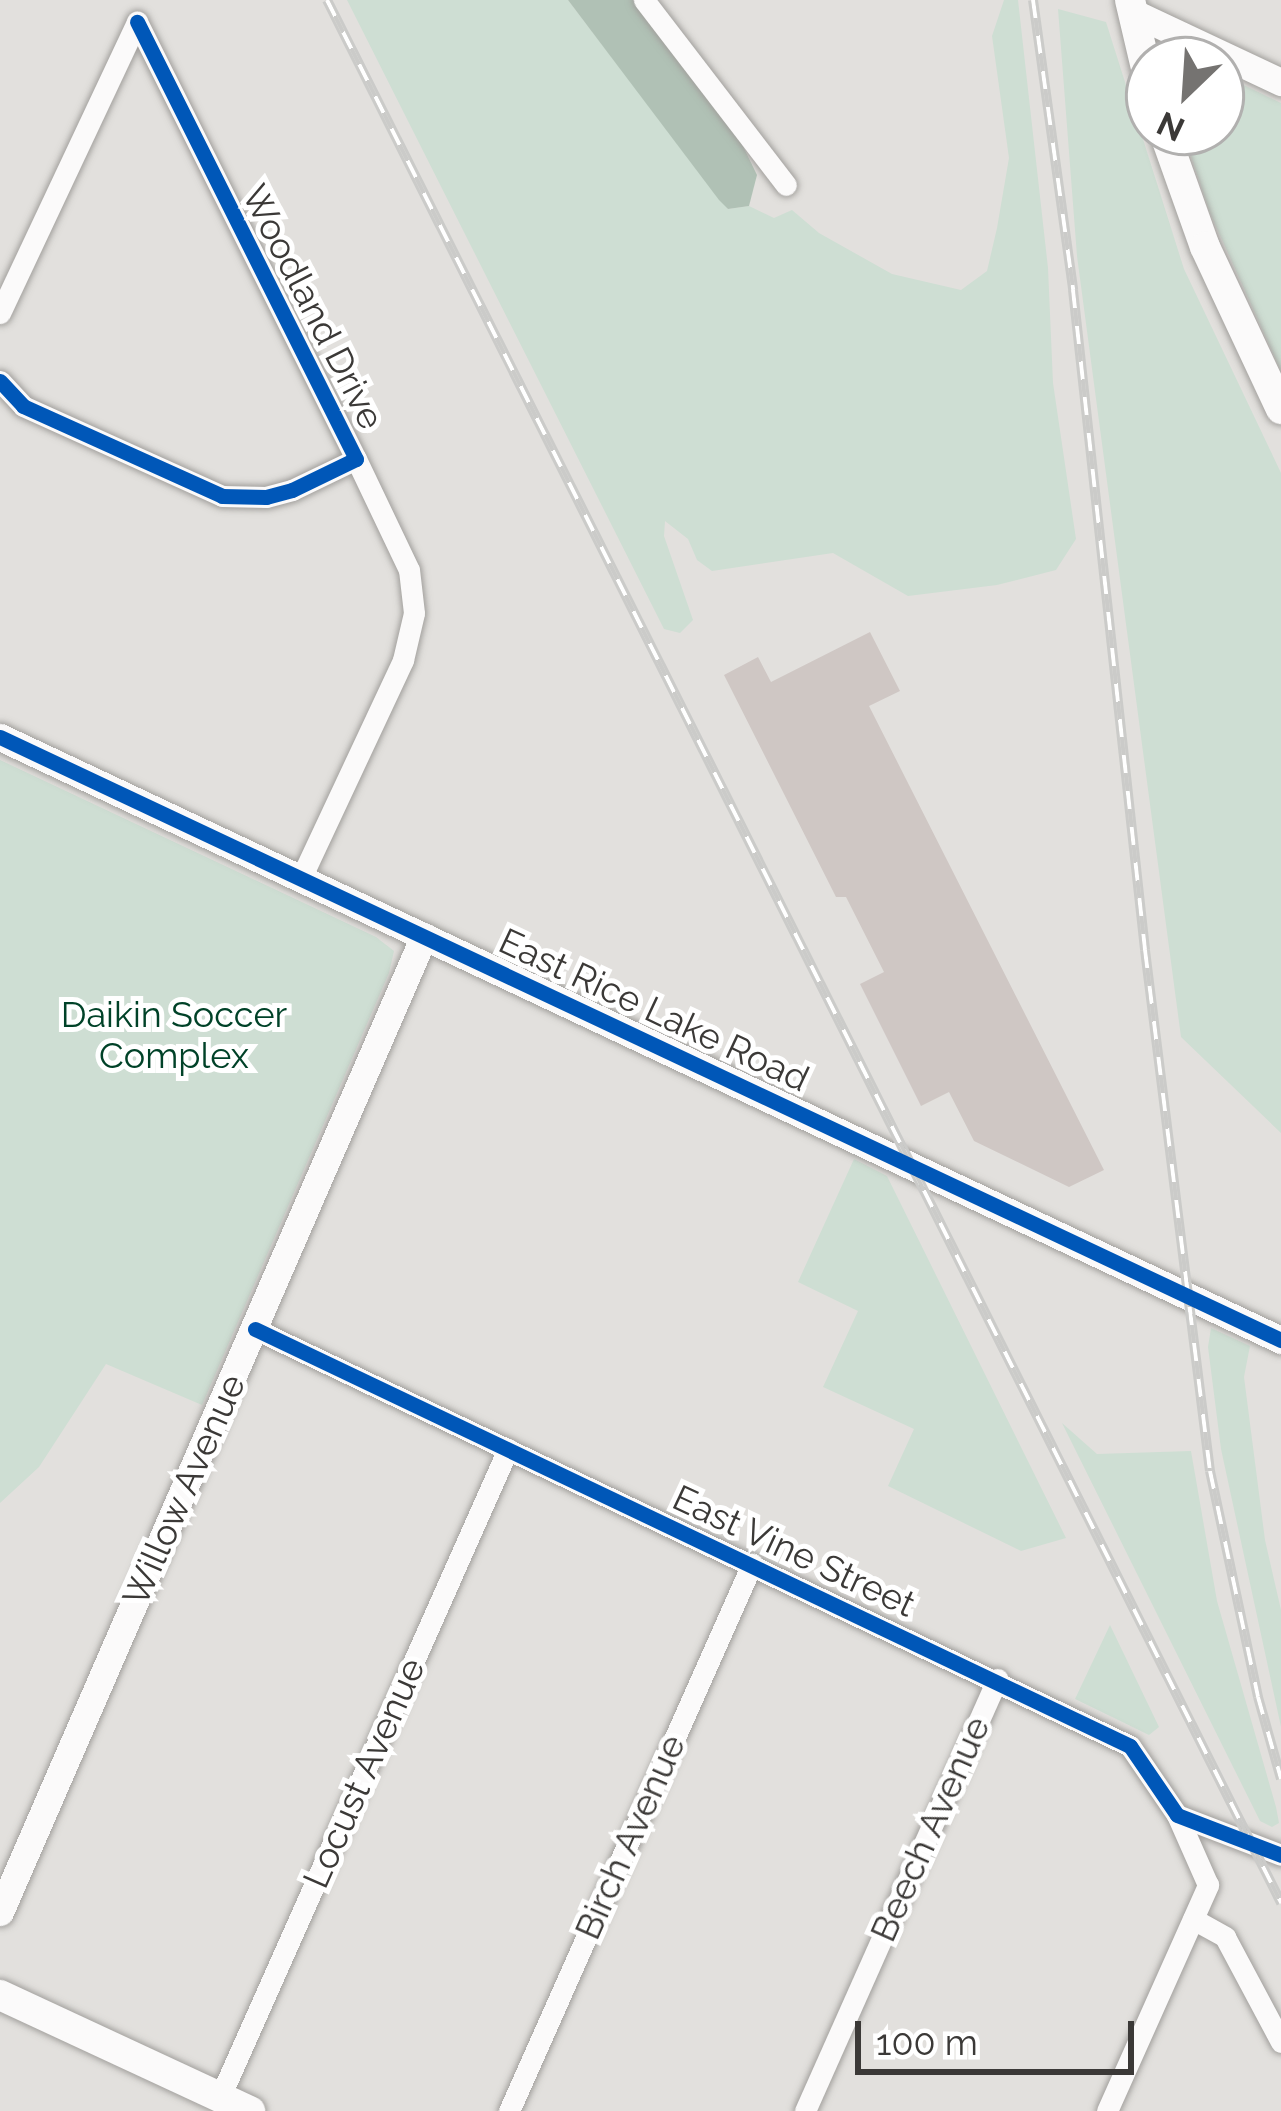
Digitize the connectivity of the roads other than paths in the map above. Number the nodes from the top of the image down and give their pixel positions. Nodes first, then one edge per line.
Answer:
1 (644, 0) edge
2 (1123, 4) edge
3 (1134, 36) edge
4 (1281, 82) edge
5 (1173, 156) edge
6 (786, 185) dead end
7 (0, 314) edge
8 (0, 381) edge
9 (1281, 410) edge
10 (356, 459) junction
11 (0, 737) edge
12 (301, 878) junction
13 (424, 936) junction
14 (255, 1329) junction
15 (1281, 1340) edge
16 (508, 1449) junction
17 (752, 1564) junction
18 (997, 1679) junction
19 (1177, 1815) junction
20 (1281, 1855) edge
21 (0, 1912) edge
22 (1192, 1919) junction
23 (0, 1994) edge
24 (1281, 2042) edge
25 (220, 2097) junction
26 (250, 2111) edge
27 (509, 2111) edge
28 (805, 2111) edge
29 (1107, 2111) edge

1 - 6 street
2 - 3 main road
2 - 4 street
5 - 9 main road
7 - 10 street, Woodland Drive
8 - 10 street, Woodland Drive
10 - 12 street, Woodland Drive
11 - 12 street, East Rice Lake Road
12 - 13 street, East Rice Lake Road
13 - 14 street, Willow Avenue
13 - 15 street, East Rice Lake Road
14 - 16 street, East Vine Street
14 - 21 street, Willow Avenue
16 - 17 street, East Vine Street
16 - 25 street, Locust Avenue
17 - 18 street, East Vine Street
17 - 27 street, Birch Avenue
18 - 19 street, East Vine Street
18 - 28 street, Beech Avenue
19 - 20 street
19 - 22 street, East Vine Street
22 - 24 street
22 - 29 street
23 - 25 main road
25 - 26 main road

